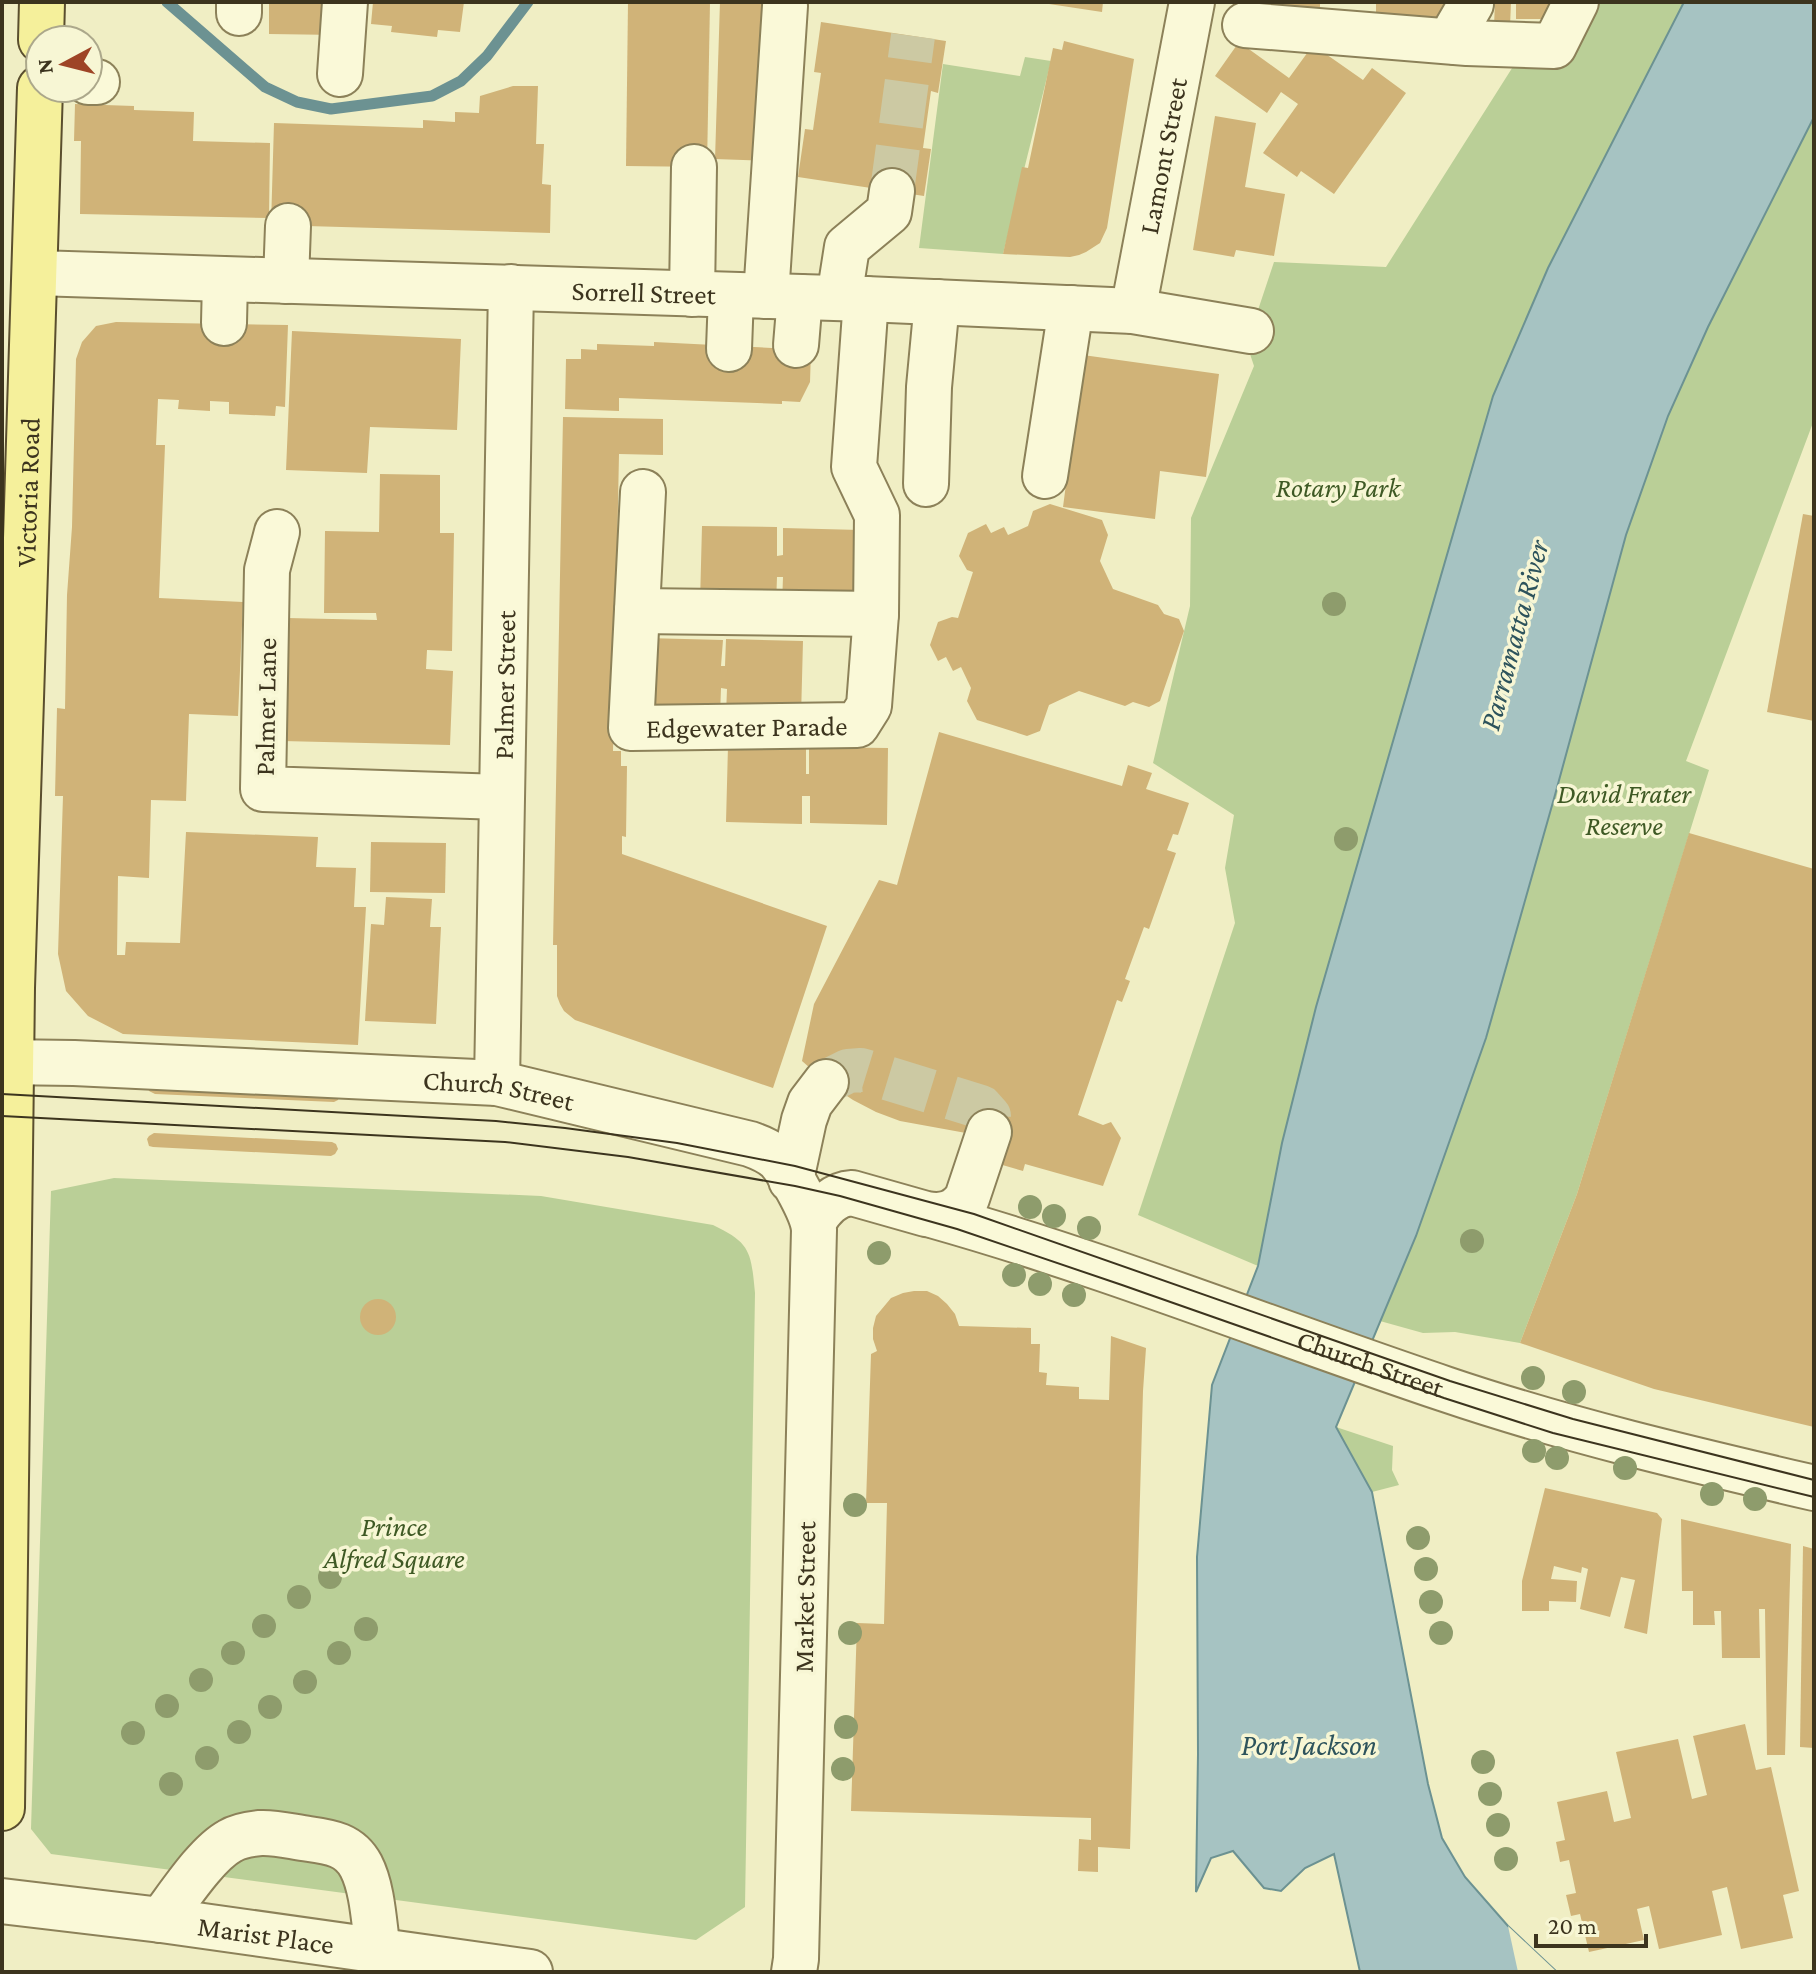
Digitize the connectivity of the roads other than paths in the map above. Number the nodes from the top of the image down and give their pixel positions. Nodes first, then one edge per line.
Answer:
1 (42, 2) edge
2 (345, 2) edge
3 (1192, 2) edge
4 (1576, 2) edge
5 (785, 6) dead end
6 (1348, 17) edge
7 (41, 24) edge
8 (1245, 25) dead end
9 (340, 74) dead end
10 (40, 104) edge
11 (694, 167) dead end
12 (892, 191) tunnel mouth
13 (288, 226) dead end
14 (36, 273) junction
15 (225, 280) junction
16 (286, 281) junction
17 (511, 287) junction
18 (782, 296) junction
19 (937, 302) junction
20 (1071, 308) junction
21 (1133, 311) junction
22 (224, 323) dead end
23 (1251, 331) dead end
24 (796, 345) dead end
25 (729, 349) dead end
26 (1045, 476) dead end
27 (926, 484) dead end
28 (643, 492) dead end
29 (277, 532) dead end
30 (637, 611) junction
31 (876, 614) junction
32 (501, 797) junction
33 (6, 1063) edge
34 (826, 1082) tunnel mouth
35 (497, 1083) junction
36 (989, 1132) dead end
37 (791, 1180) junction
38 (948, 1211) junction
39 (814, 1221) junction
40 (1814, 1488) edge
41 (2, 1808) edge
42 (2, 1901) edge
43 (161, 1920) junction
44 (378, 1951) junction
45 (530, 1972) edge
46 (794, 1972) edge

1 - 7 main road
2 - 9 street
3 - 21 street, Lamont Street
4 - 6 street
5 - 18 street
6 - 8 street
10 - 14 main road, Victoria Road
11 - 18 street
12 - 18 street
13 - 16 street
14 - 15 street, Sorrell Street
14 - 33 main road, Victoria Road
15 - 16 street, Sorrell Street
15 - 22 street
16 - 17 street, Sorrell Street
17 - 18 street, Sorrell Street
17 - 32 street, Palmer Street
18 - 19 street, Sorrell Street
18 - 24 street
18 - 25 street
18 - 31 street, Edgewater Parade
19 - 20 street, Sorrell Street
19 - 27 street
20 - 21 street, Sorrell Street
20 - 26 street
21 - 23 street, Sorrell Street
28 - 30 street, Edgewater Parade
29 - 32 street, Palmer Lane
30 - 31 street
30 - 31 street, Edgewater Parade
32 - 35 street, Palmer Street
33 - 35 street, Church Street
33 - 41 main road, Victoria Road
34 - 37 street
35 - 37 street, Church Street
36 - 38 street
37 - 39 street, Church Street
38 - 39 street, Church Street
38 - 40 street, Church Street
39 - 46 street, Market Street
42 - 43 street, Marist Place
43 - 44 street, Marist Place
43 - 44 street
44 - 45 street, Marist Place

